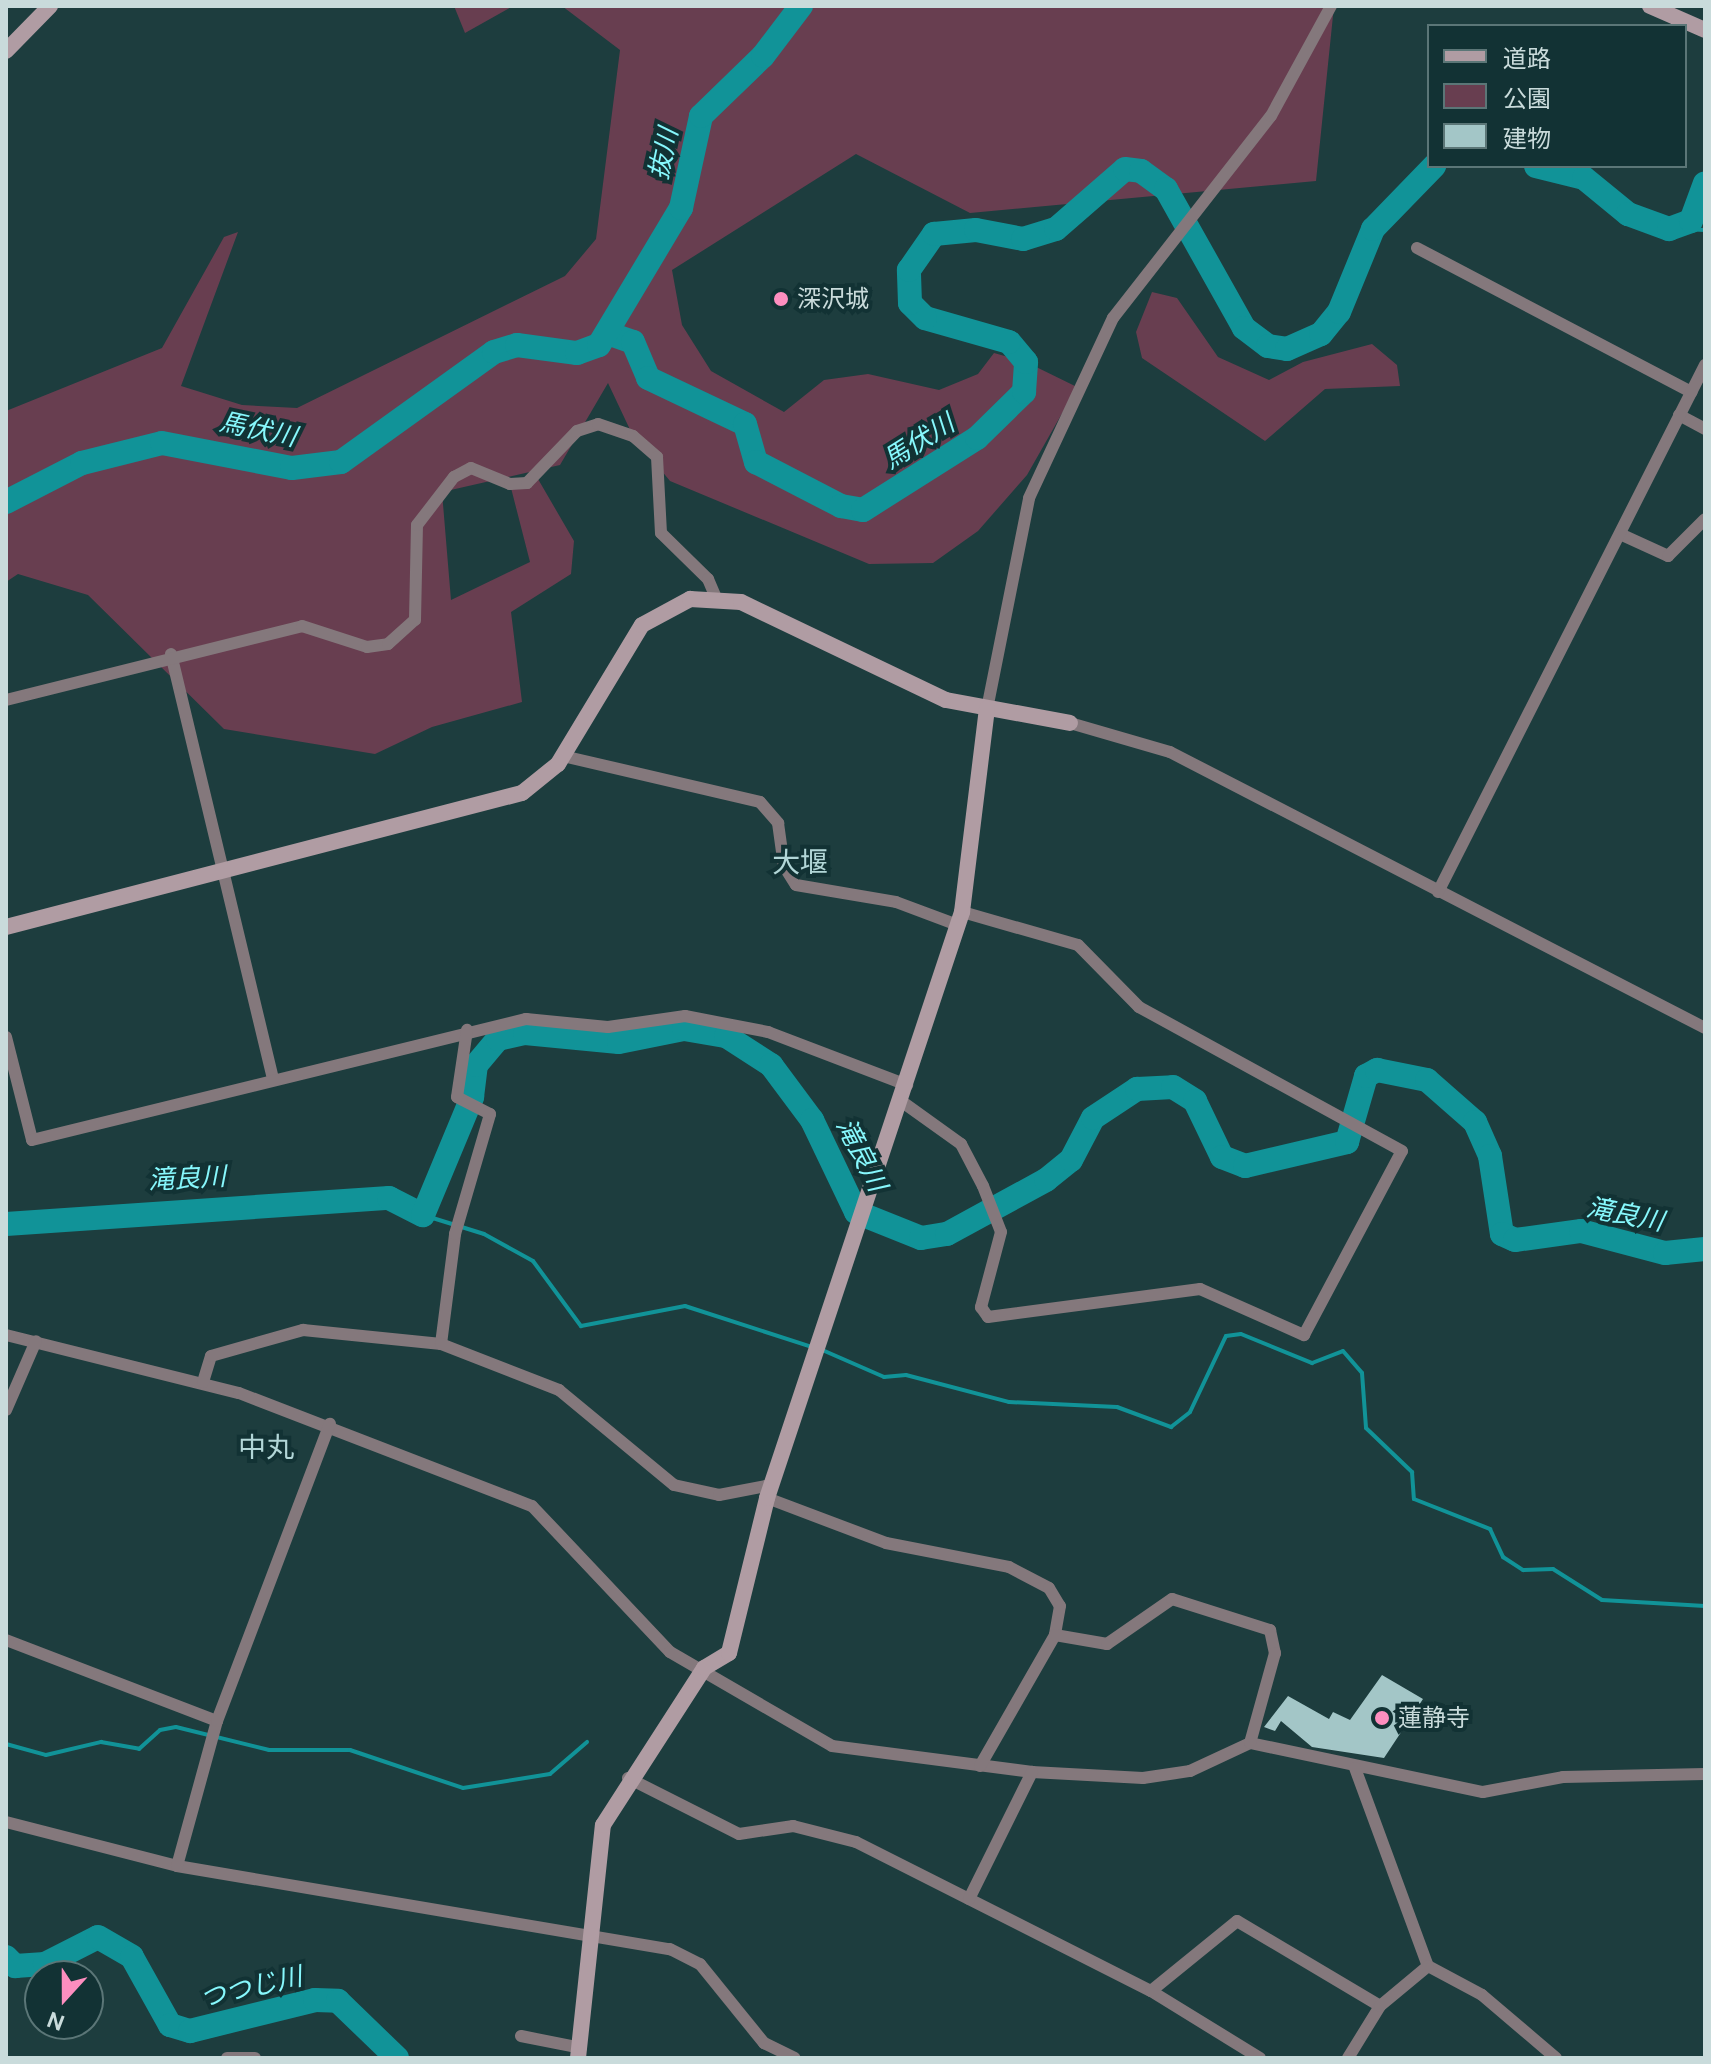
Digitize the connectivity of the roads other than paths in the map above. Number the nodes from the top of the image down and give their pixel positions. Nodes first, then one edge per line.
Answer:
1 (50, 6) edge
2 (1331, 6) edge
3 (1650, 6) edge
4 (1704, 28) edge
5 (6, 51) edge
6 (1417, 248) dead end
7 (1705, 365) edge
8 (1691, 392) junction
9 (1679, 415) junction
10 (1705, 429) edge
11 (1705, 519) edge
12 (1620, 534) junction
13 (716, 598) junction
14 (171, 654) junction
15 (6, 700) edge
16 (987, 709) junction
17 (1070, 723) joint
18 (563, 756) junction
19 (221, 873) junction
20 (1438, 892) junction
21 (960, 918) junction
22 (6, 927) edge
23 (1705, 1028) edge
24 (467, 1030) junction
25 (6, 1037) edge
26 (273, 1079) junction
27 (904, 1093) junction
28 (6, 1335) edge
29 (36, 1341) junction
30 (441, 1344) junction
31 (203, 1382) junction
32 (6, 1410) edge
33 (330, 1424) junction
34 (769, 1492) junction
35 (1055, 1635) junction
36 (6, 1640) edge
37 (704, 1668) junction
38 (217, 1721) junction
39 (1250, 1743) junction
40 (980, 1766) junction
41 (1355, 1768) junction
42 (1032, 1772) junction
43 (1705, 1774) edge
44 (628, 1778) junction
45 (6, 1822) edge
46 (177, 1866) junction
47 (969, 1899) junction
48 (593, 1938) junction
49 (1428, 1966) junction
50 (1151, 1991) junction
51 (1380, 2006) junction
52 (521, 2036) dead end
53 (580, 2053) edge
54 (227, 2058) edge
55 (255, 2058) edge
56 (795, 2058) edge
57 (1260, 2058) edge
58 (1348, 2058) edge
59 (1556, 2058) edge

1 - 5 street
2 - 16 street
3 - 4 street
6 - 8 street
7 - 8 street
8 - 9 street
9 - 10 street
9 - 12 street
11 - 12 street
12 - 20 street
13 - 14 street
13 - 16 street
13 - 18 street
14 - 15 street
14 - 19 street
16 - 17 street
16 - 21 street
17 - 20 street
18 - 19 street
18 - 21 street
19 - 22 street
19 - 26 street
20 - 23 street
21 - 27 street
21 - 27 street
24 - 26 street
24 - 27 street
24 - 30 street
25 - 26 street
27 - 34 street
28 - 29 street
29 - 31 street
29 - 32 street
30 - 31 street
30 - 34 street
31 - 33 street
33 - 37 street
33 - 38 street
34 - 35 street
34 - 37 street
35 - 39 street
35 - 40 street
36 - 38 street
37 - 40 street
37 - 44 street
38 - 46 street
39 - 41 street
39 - 42 street
40 - 42 street
41 - 43 street
41 - 49 street
42 - 47 street
44 - 47 street
44 - 48 street
45 - 46 street
46 - 48 street
47 - 50 street
48 - 53 street
48 - 56 street
49 - 51 street
49 - 59 street
50 - 51 street
50 - 57 street
51 - 58 street
52 - 53 street
54 - 55 street

